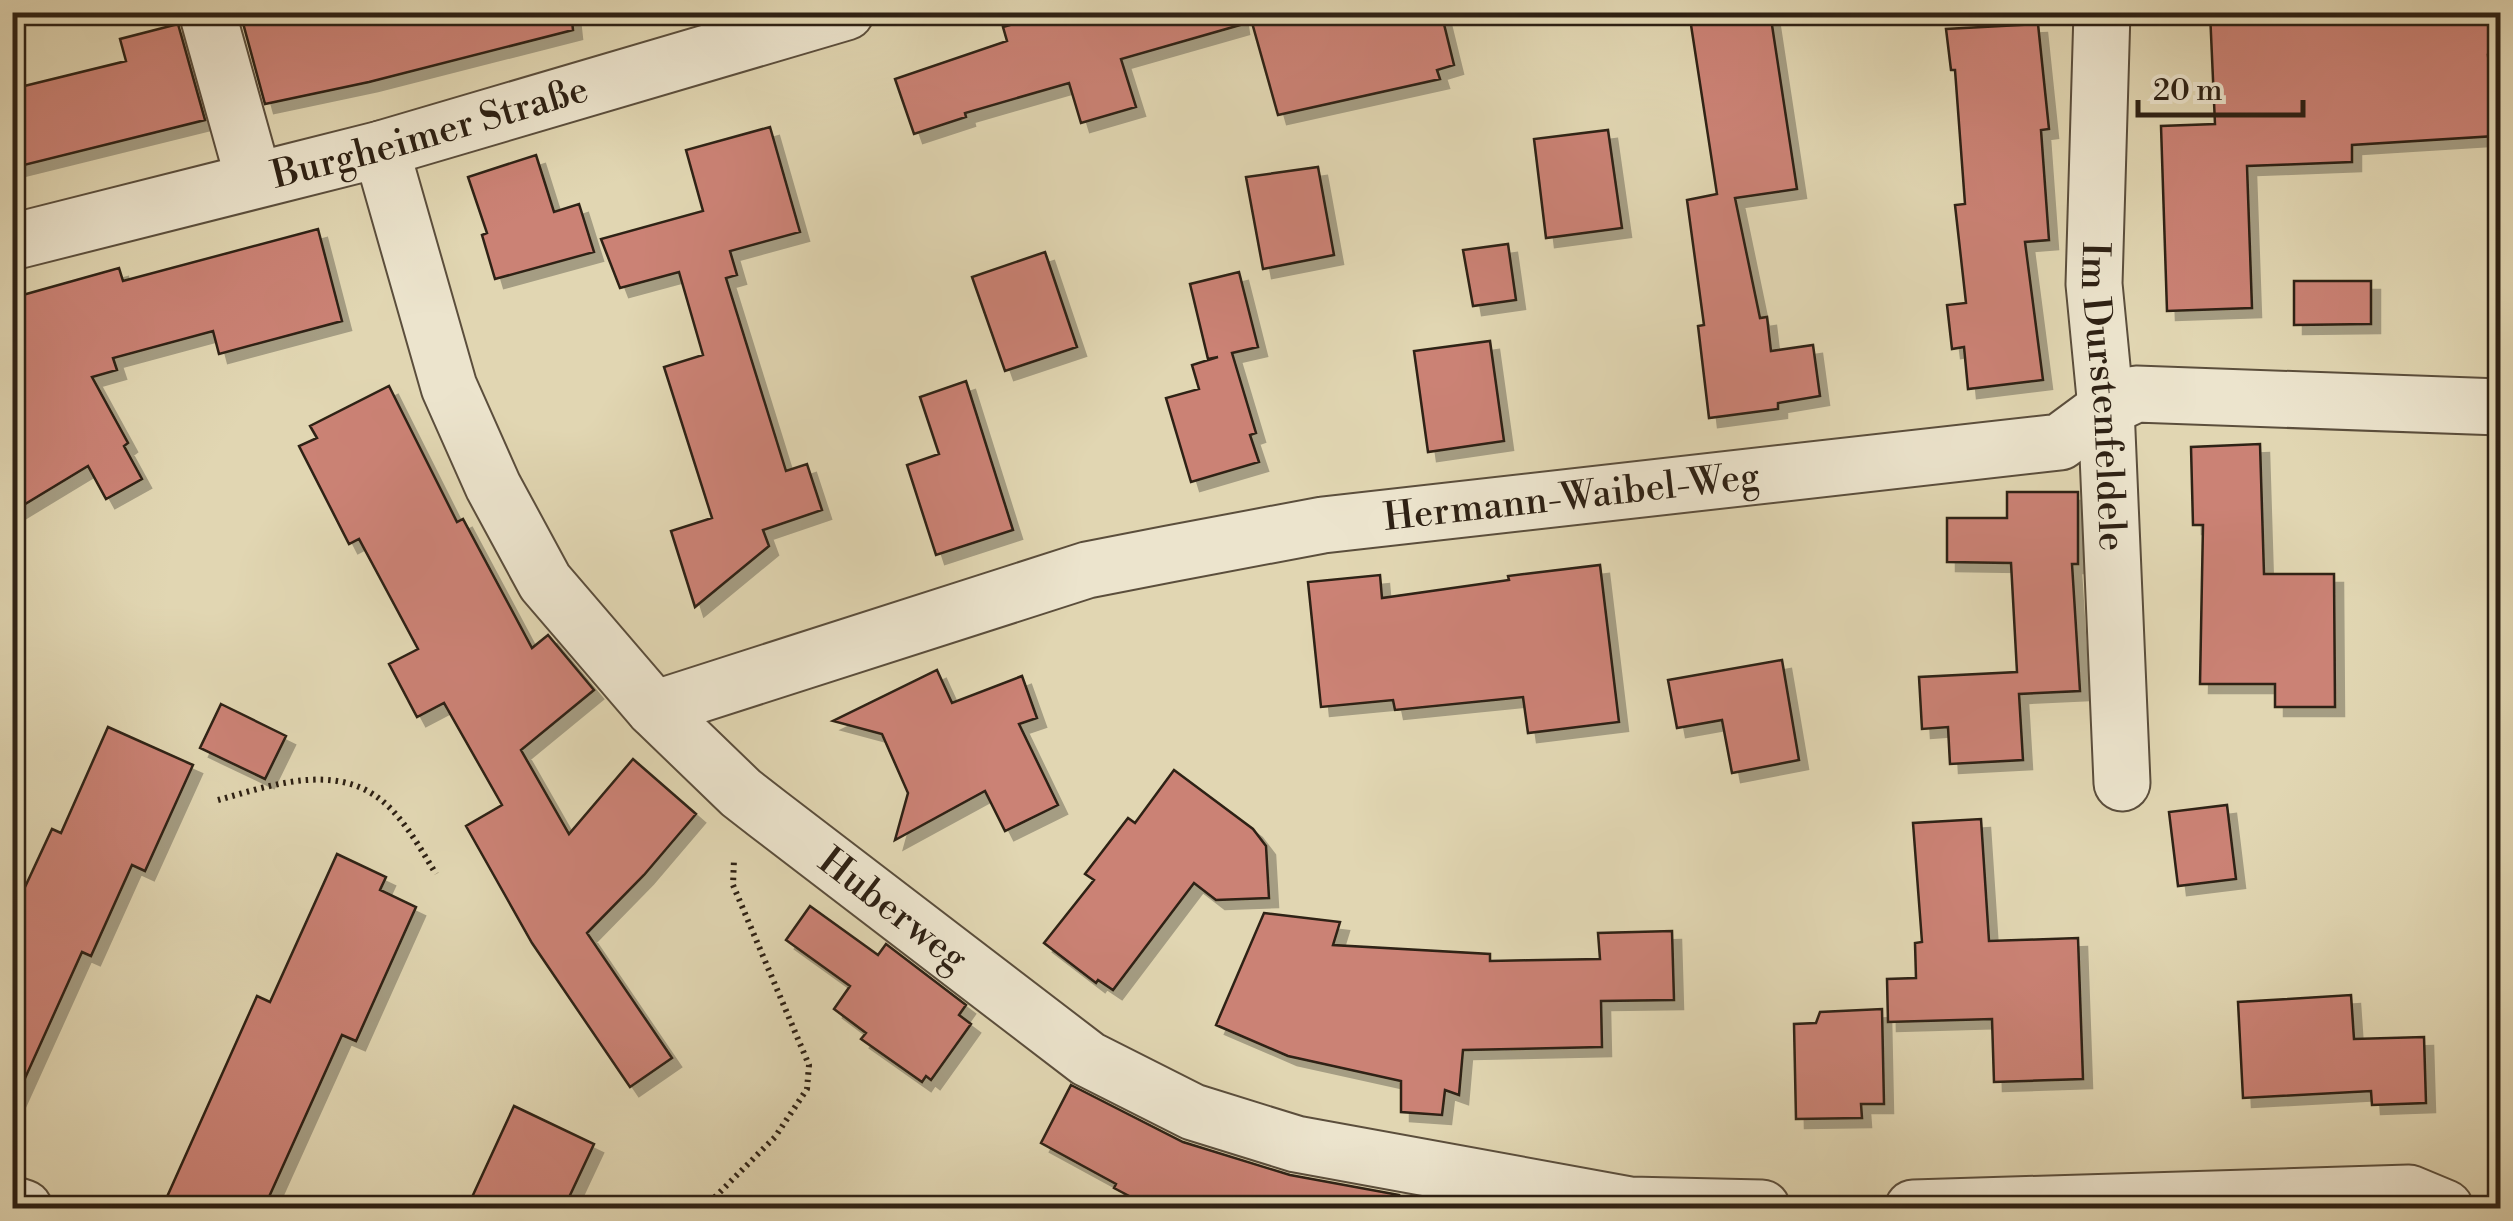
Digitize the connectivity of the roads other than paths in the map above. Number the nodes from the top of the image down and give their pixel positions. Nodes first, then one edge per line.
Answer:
1 (207, 12) edge
2 (846, 12) edge
3 (2102, 12) edge
4 (381, 149) junction
5 (254, 180) junction
6 (12, 242) edge
7 (2500, 407) edge
8 (2106, 408) junction
9 (654, 709) junction
10 (2122, 783) dead end
11 (12, 1204) edge
12 (24, 1208) edge
13 (1762, 1208) edge
14 (1912, 1208) edge
15 (2445, 1208) edge

1 - 5 street
2 - 4 street, Burgheimer Straße
3 - 8 street, Im Durstenfeldele
4 - 5 street, Burgheimer Straße
4 - 9 street, Huberweg
5 - 6 street, Burgheimer Straße
7 - 8 street, Hermann-Waibel-Weg
8 - 9 street, Hermann-Waibel-Weg
8 - 10 street, Im Durstenfeldele
9 - 13 street, Huberweg
11 - 12 street
14 - 15 street

